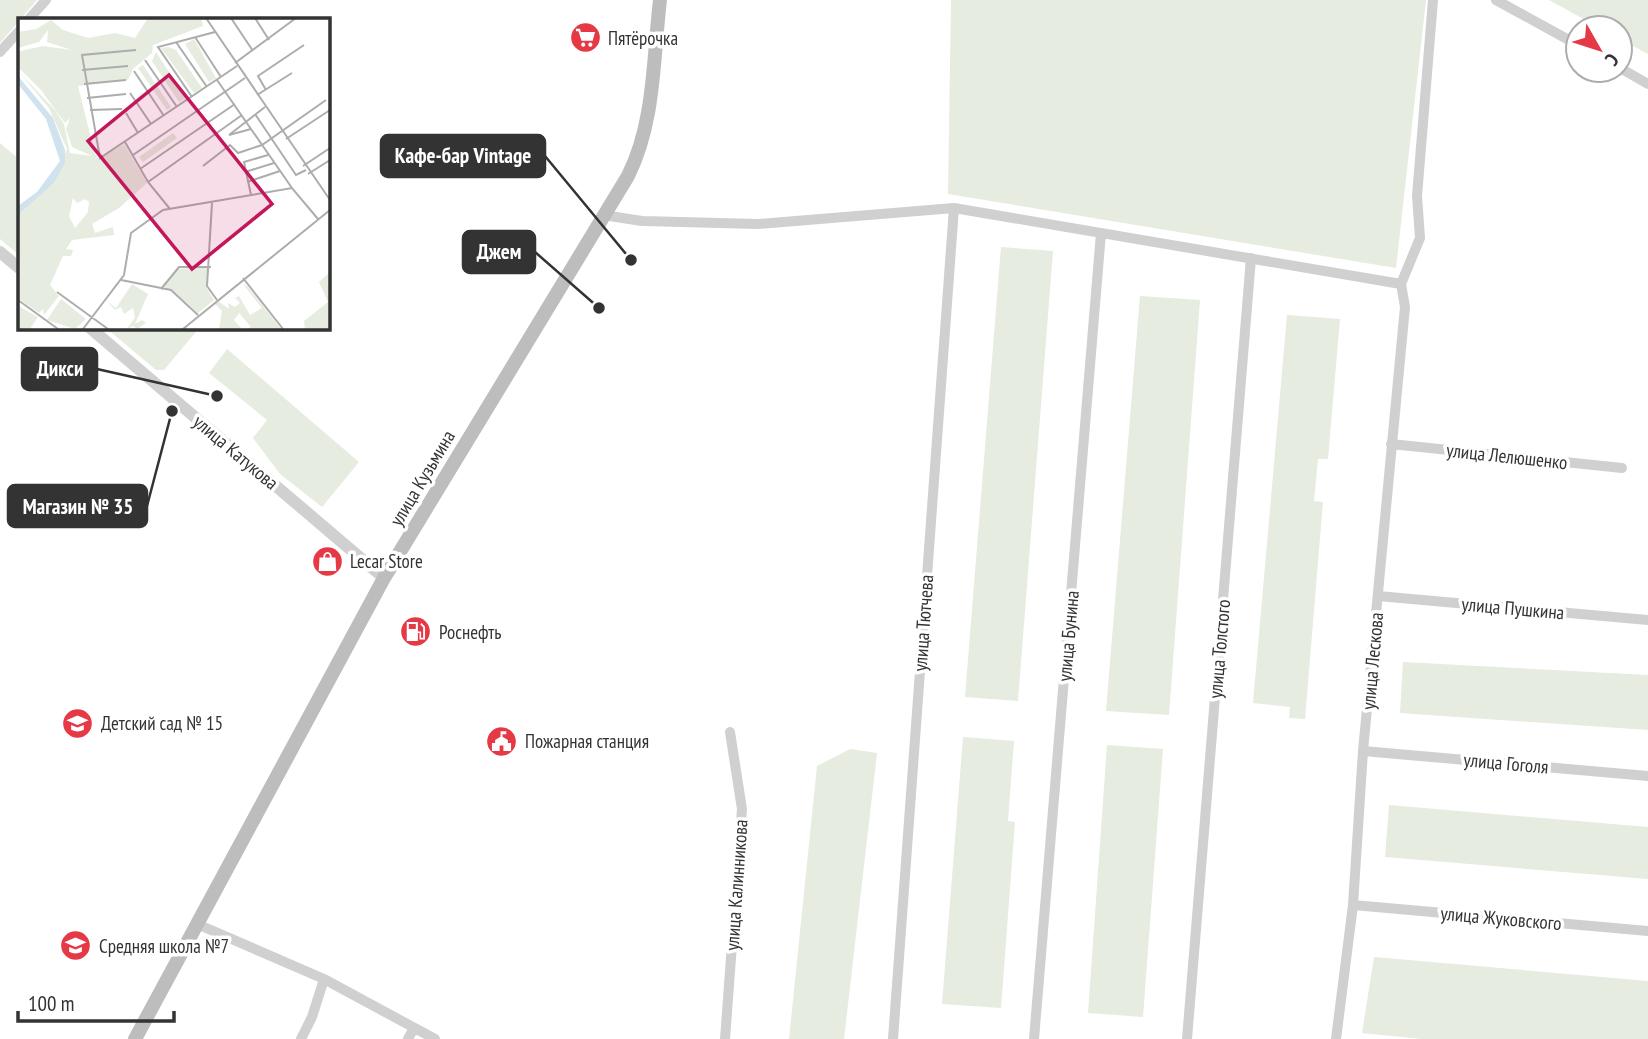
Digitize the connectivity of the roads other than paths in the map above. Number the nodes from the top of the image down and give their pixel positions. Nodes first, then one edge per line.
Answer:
1 (46, 0) edge
2 (660, 0) edge
3 (1433, 0) edge
4 (1496, 0) edge
5 (30, 18) edge
6 (18, 32) edge
7 (1564, 37) edge
8 (0, 52) edge
9 (954, 208) junction
10 (603, 215) junction
11 (1101, 233) junction
12 (0, 252) edge
13 (1251, 258) junction
14 (18, 267) edge
15 (1401, 284) junction
16 (91, 329) edge
17 (1391, 444) junction
18 (1622, 468) dead end
19 (384, 578) junction
20 (1378, 596) junction
21 (1648, 620) edge
22 (730, 732) dead end
23 (1363, 751) junction
24 (1648, 776) edge
25 (1353, 905) junction
26 (197, 924) junction
27 (1648, 931) edge
28 (324, 979) junction
29 (414, 1028) junction
30 (135, 1039) edge
31 (301, 1039) edge
32 (408, 1039) edge
33 (435, 1039) edge
34 (724, 1039) edge
35 (893, 1039) edge
36 (1034, 1039) edge
37 (1187, 1039) edge
38 (1336, 1039) edge

1 - 5 street
2 - 10 main road, улица Кузьмина
3 - 15 street
4 - 7 street
6 - 8 street
9 - 10 street
9 - 11 street
9 - 35 street, улица Тютчева
10 - 19 main road, улица Кузьмина
11 - 13 street
11 - 36 street, улица Бунина
12 - 14 street
13 - 15 street
13 - 37 street, улица Толстого
15 - 17 street, улица Лескова
16 - 19 street, улица Катукова
17 - 18 street, улица Лелюшенко
17 - 20 street, улица Лескова
19 - 26 main road, улица Кузьмина
20 - 21 street, улица Пушкина
20 - 23 street, улица Лескова
22 - 34 street, улица Калинникова
23 - 24 street, улица Гоголя
23 - 25 street, улица Лескова
25 - 27 street, улица Жуковского
25 - 38 street, улица Лескова
26 - 28 street
26 - 30 main road, улица Кузьмина
28 - 29 street
28 - 31 street
29 - 32 street
29 - 33 street

